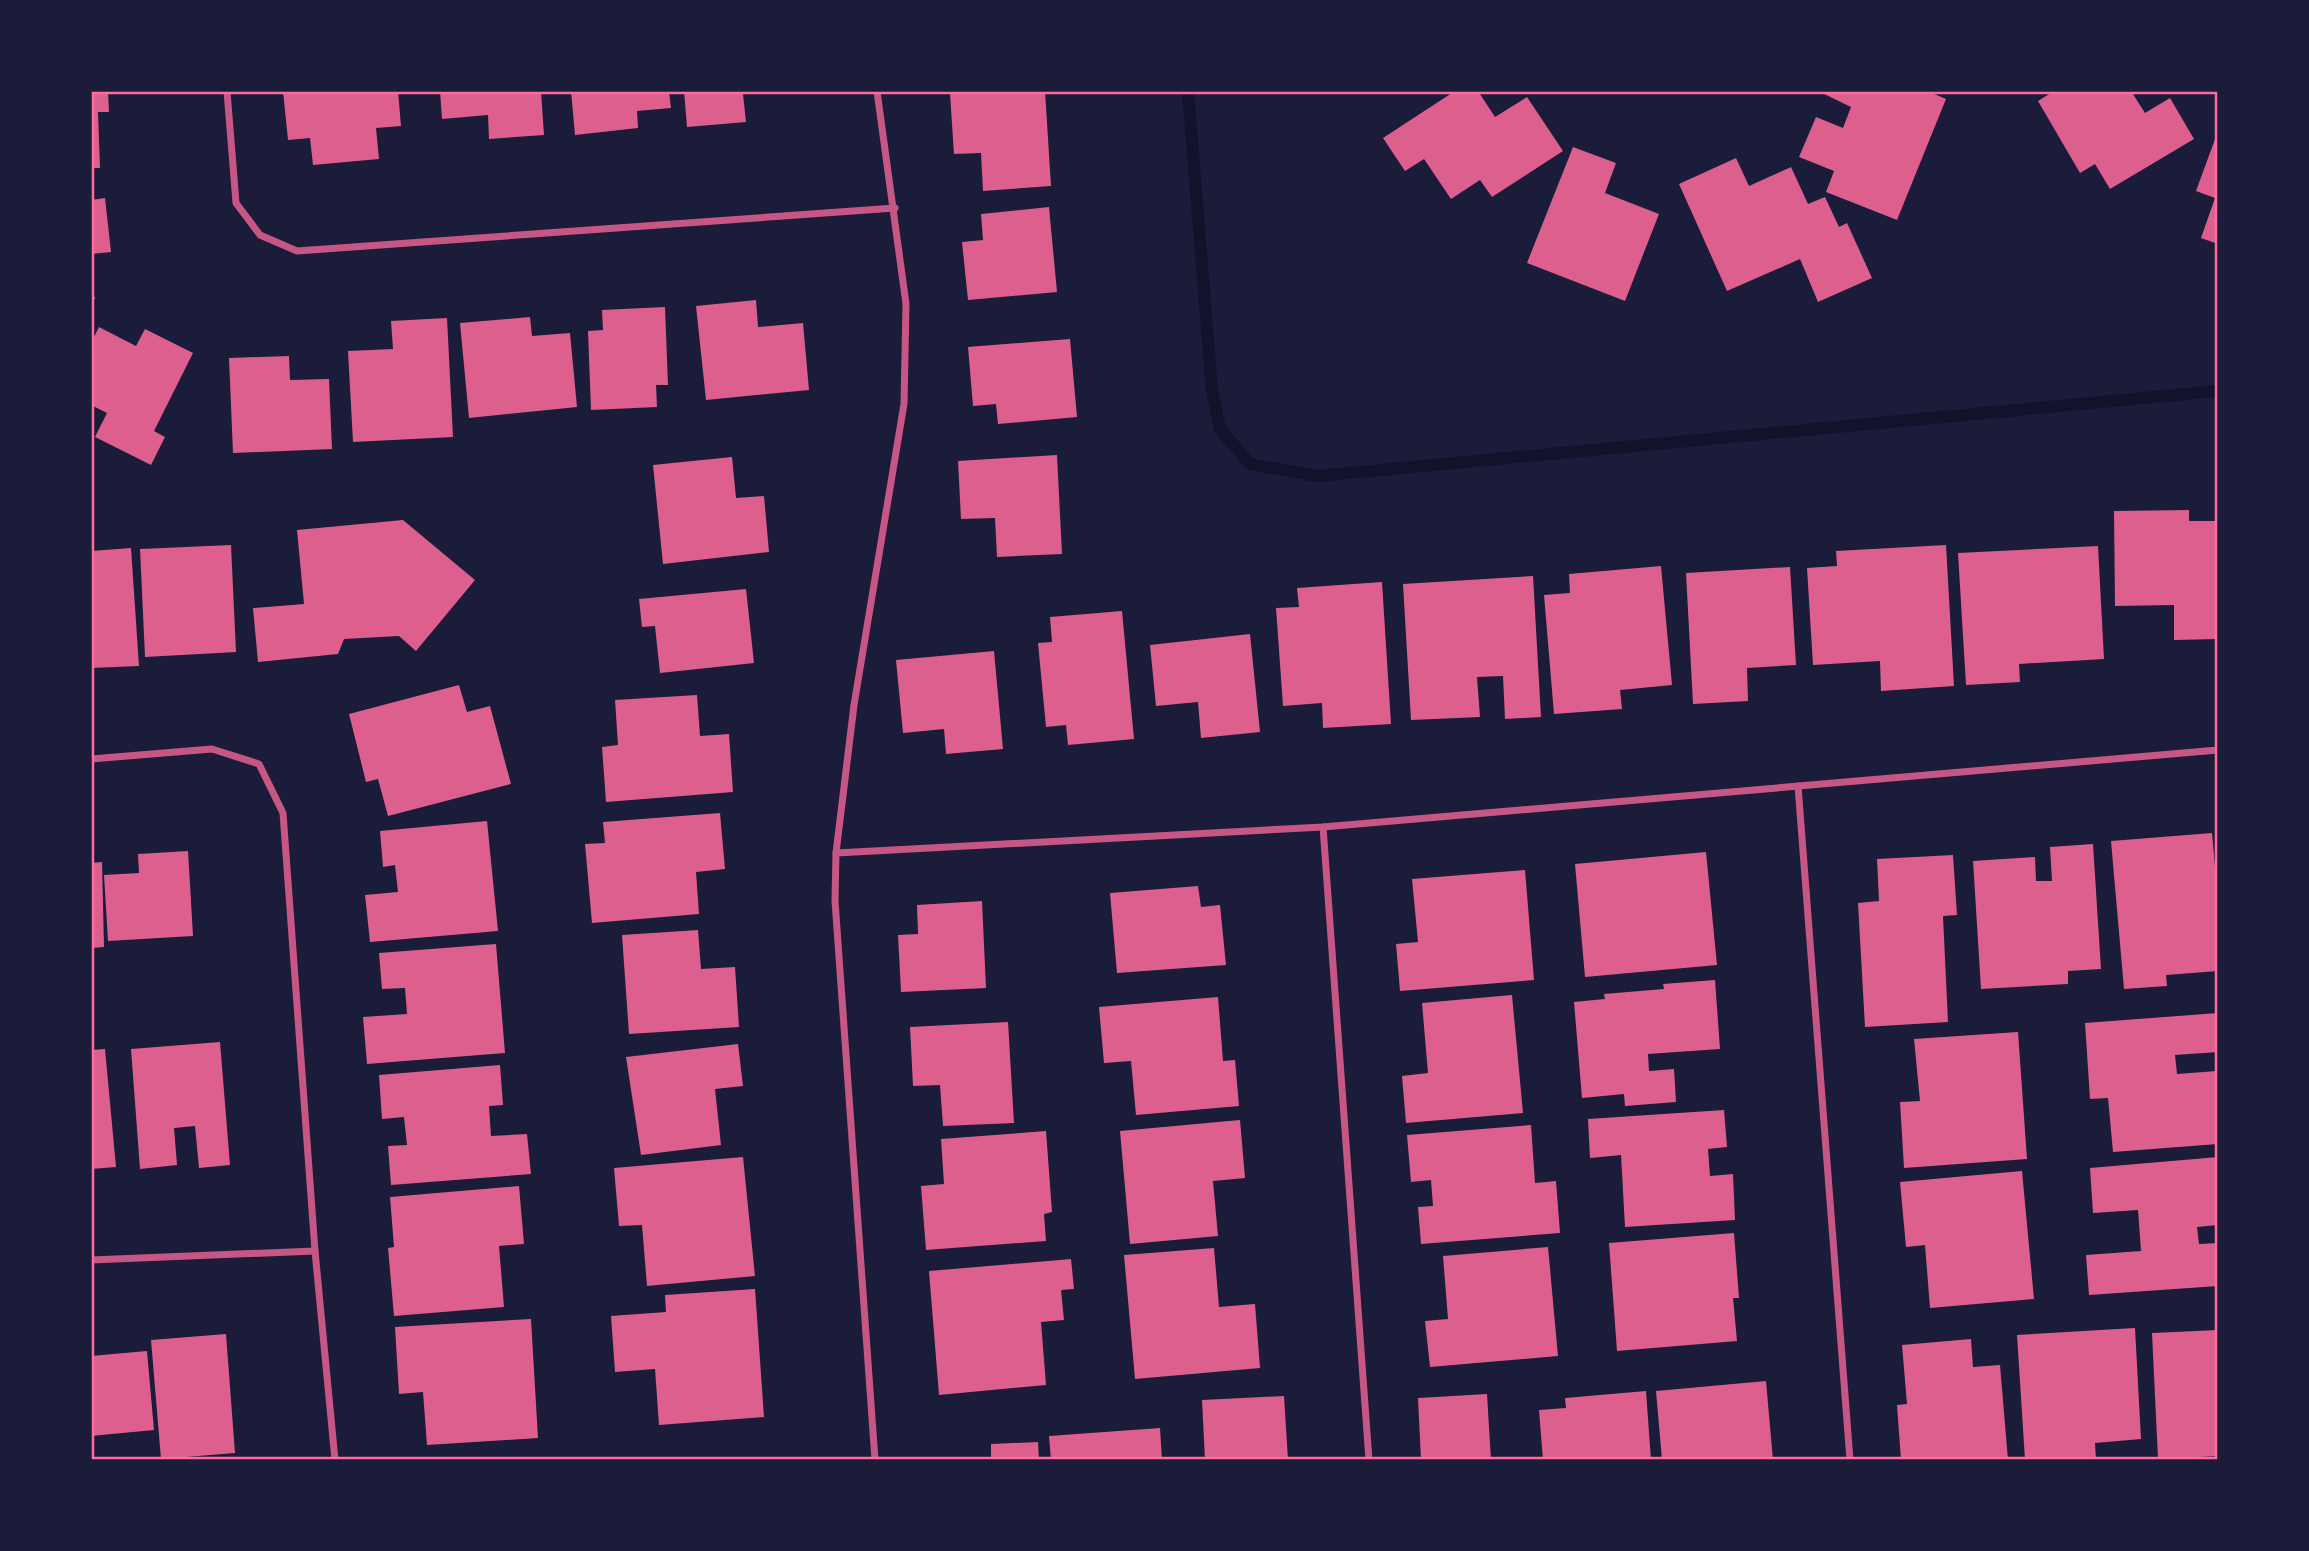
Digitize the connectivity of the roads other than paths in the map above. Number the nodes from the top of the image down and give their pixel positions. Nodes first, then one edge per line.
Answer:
1 (227, 91) edge
2 (877, 91) edge
3 (895, 208) junction
4 (2218, 750) edge
5 (91, 759) edge
6 (1798, 786) junction
7 (1323, 827) junction
8 (836, 853) junction
9 (315, 1251) junction
10 (91, 1260) edge
11 (335, 1460) edge
12 (875, 1460) edge
13 (1369, 1460) edge
14 (1850, 1460) edge

1 - 3 street
2 - 3 street
3 - 8 street
4 - 6 street
5 - 9 street
6 - 7 street
6 - 14 street
7 - 8 street
7 - 13 street
8 - 12 street
9 - 10 street
9 - 11 street

